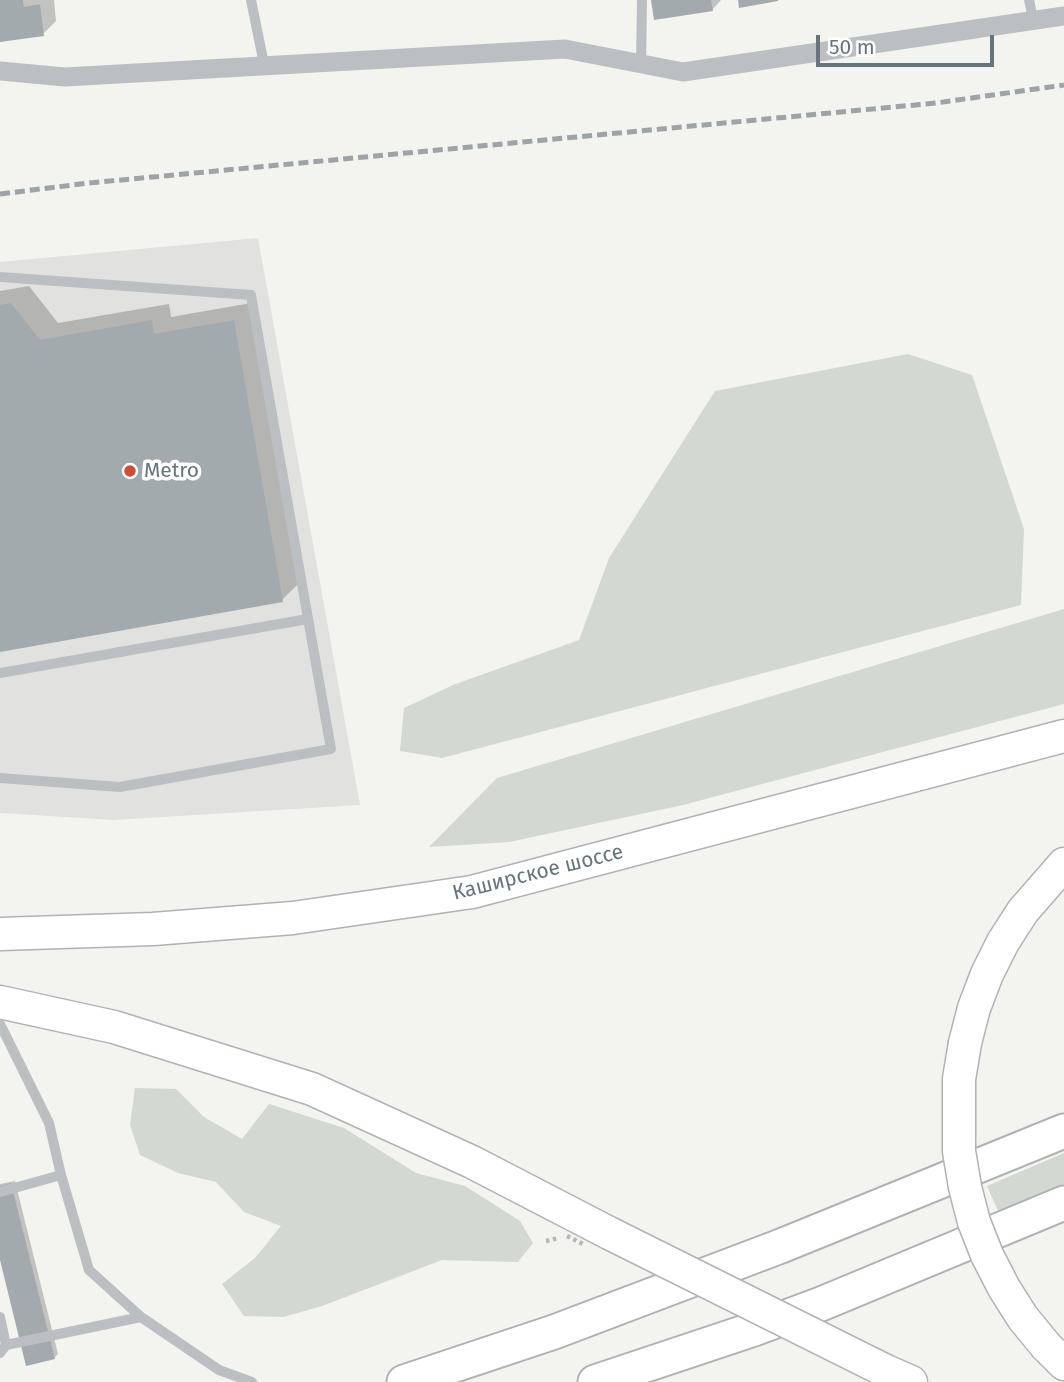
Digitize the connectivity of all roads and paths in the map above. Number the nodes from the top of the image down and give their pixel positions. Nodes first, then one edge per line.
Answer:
1 (251, 0) edge
2 (642, 0) edge
3 (1031, 10) edge
4 (1064, 16) edge
5 (264, 64) junction
6 (641, 64) junction
7 (0, 71) edge
8 (0, 277) edge
9 (308, 619) junction
10 (0, 673) edge
11 (1064, 736) edge
12 (0, 778) edge
13 (1064, 864) edge
14 (0, 934) edge
15 (0, 1002) edge
16 (2, 1030) edge
17 (1064, 1131) edge
18 (61, 1175) junction
19 (0, 1192) edge
20 (1064, 1203) edge
21 (0, 1317) edge
22 (141, 1317) junction
23 (3, 1349) edge
24 (1055, 1355) edge
25 (899, 1376) edge
26 (252, 1382) edge
27 (404, 1382) edge
28 (595, 1382) edge

1 - 5 lane
2 - 6 lane
3 - 4 street
3 - 6 street
5 - 6 street
5 - 7 street
8 - 9 lane
9 - 10 lane
9 - 12 lane
11 - 14 main road, Каширское шоссе
13 - 24 main road, bridge
15 - 25 main road, bridge
16 - 18 lane
17 - 27 highway
18 - 19 lane
18 - 22 lane
20 - 28 highway
21 - 23 lane
22 - 23 lane
22 - 26 lane

